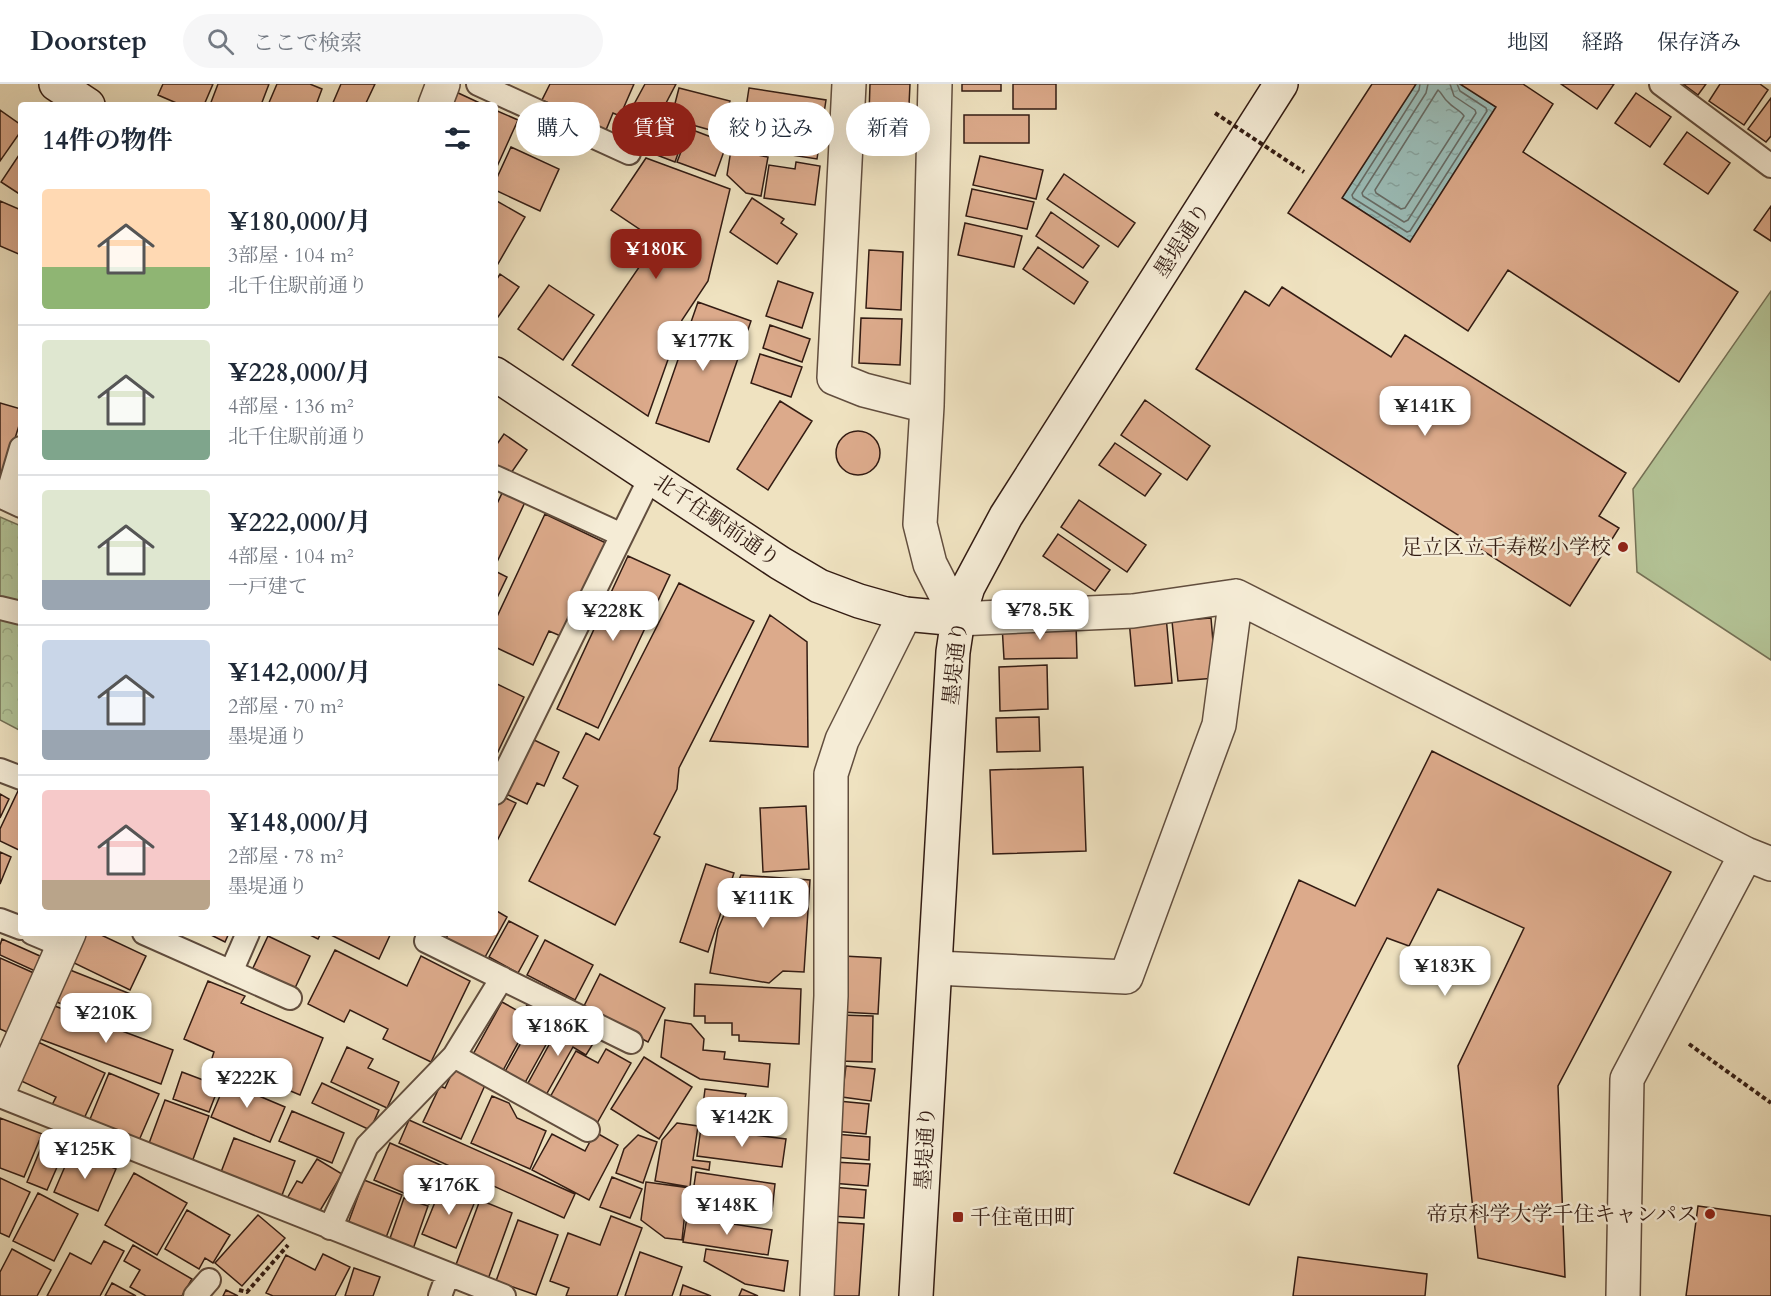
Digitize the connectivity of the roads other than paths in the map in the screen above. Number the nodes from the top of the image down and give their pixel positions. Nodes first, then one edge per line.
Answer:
1 (56, 84) edge
2 (443, 84) edge
3 (478, 84) edge
4 (849, 84) edge
5 (935, 84) edge
6 (1281, 84) edge
7 (1661, 84) edge
8 (83, 102) edge
9 (436, 102) edge
10 (612, 145) edge
11 (1769, 159) edge
12 (498, 376) edge
13 (927, 406) junction
14 (18, 458) edge
15 (651, 476) junction
16 (498, 478) edge
17 (18, 505) edge
18 (622, 535) junction
19 (1236, 596) junction
20 (0, 608) edge
21 (18, 612) edge
22 (905, 614) junction
23 (958, 619) junction
24 (0, 770) edge
25 (18, 777) edge
26 (498, 787) edge
27 (1758, 859) edge
28 (0, 920) edge
29 (18, 927) edge
30 (47, 936) edge
31 (151, 936) edge
32 (247, 936) edge
33 (428, 936) edge
34 (66, 940) edge
35 (936, 968) junction
36 (231, 972) junction
37 (502, 978) junction
38 (290, 998) dead end
39 (631, 1042) dead end
40 (454, 1056) junction
41 (0, 1089) edge
42 (0, 1096) edge
43 (588, 1130) dead end
44 (320, 1224) junction
45 (448, 1274) junction
46 (440, 1296) edge
47 (504, 1296) edge
48 (817, 1296) edge
49 (916, 1296) edge
50 (1623, 1296) edge

1 - 8 street
2 - 9 street
3 - 10 lane
4 - 13 street
5 - 13 street
6 - 23 street, 墨堤通り
7 - 11 lane
12 - 15 street, 北千住駅前通り
13 - 23 street
14 - 17 lane
15 - 18 lane
15 - 22 street, 北千住駅前通り
16 - 18 lane
18 - 26 lane
19 - 23 street, 北千住駅前通り
19 - 27 street
19 - 35 street
20 - 21 lane
22 - 23 street, 北千住駅前通り
22 - 48 street
23 - 35 street, 墨堤通り
24 - 25 lane
27 - 50 street
28 - 29 lane
30 - 34 lane
31 - 36 lane
32 - 36 lane
33 - 37 lane
34 - 41 street
35 - 49 street, 墨堤通り
36 - 38 lane
37 - 39 lane
37 - 40 lane
40 - 43 lane
40 - 44 lane
42 - 44 lane
44 - 45 lane
45 - 46 lane
45 - 47 lane

